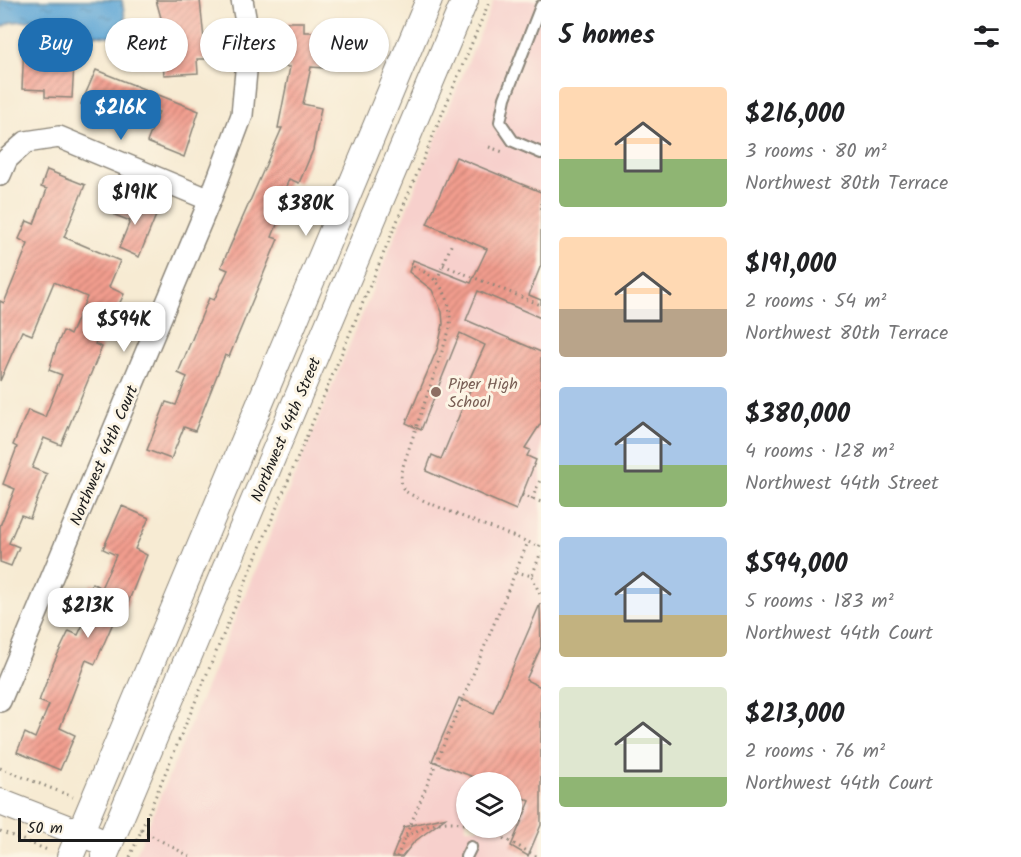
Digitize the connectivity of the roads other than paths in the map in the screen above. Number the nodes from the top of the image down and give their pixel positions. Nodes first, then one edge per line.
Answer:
1 (242, 0) edge
2 (429, 0) edge
3 (465, 0) edge
4 (541, 6) edge
5 (541, 153) edge
6 (0, 175) edge
7 (210, 200) junction
8 (0, 701) edge
9 (0, 802) edge
10 (74, 846) edge
11 (114, 853) edge

1 - 7 street, Northwest 44th Court
2 - 10 street, Northwest 44th Street
3 - 11 street, Northwest 44th Street
4 - 5 lane
6 - 7 street
7 - 8 street, Northwest 44th Court
9 - 10 street
10 - 11 street

